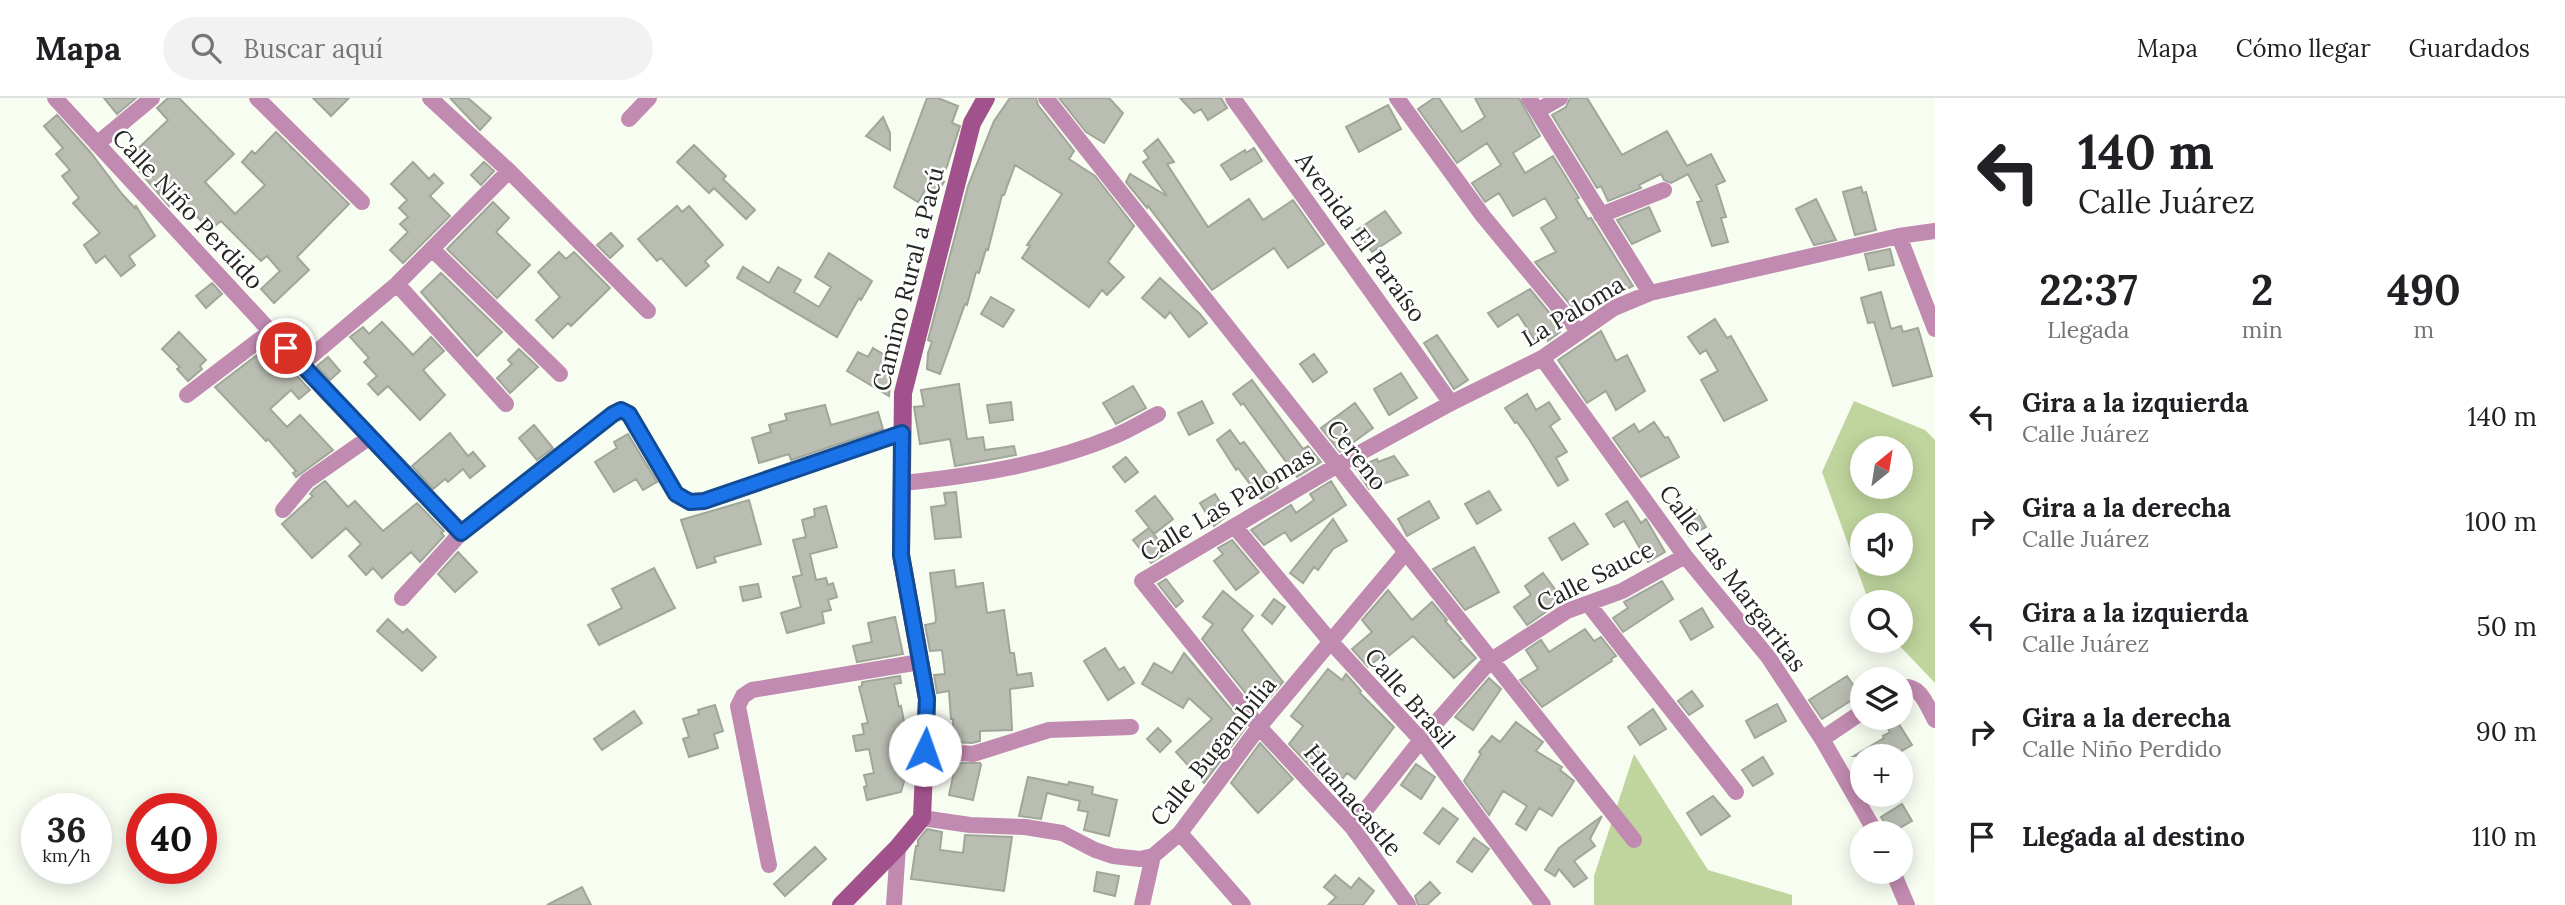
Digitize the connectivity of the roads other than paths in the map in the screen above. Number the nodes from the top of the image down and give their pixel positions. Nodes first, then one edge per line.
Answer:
1 (55, 98) edge
2 (152, 98) edge
3 (257, 98) edge
4 (430, 98) edge
5 (649, 98) edge
6 (986, 98) edge
7 (1046, 98) edge
8 (1233, 98) edge
9 (1397, 98) edge
10 (1560, 98) edge
11 (1533, 105) edge
12 (629, 119) dead end
13 (97, 144) junction
14 (509, 172) junction
15 (1664, 190) dead end
16 (362, 202) dead end
17 (1601, 215) junction
18 (1935, 231) edge
19 (1899, 236) junction
20 (432, 249) junction
21 (397, 284) junction
22 (1650, 293) junction
23 (648, 311) dead end
24 (1935, 329) edge
25 (271, 331) junction
26 (1579, 332) junction
27 (1542, 358) junction
28 (302, 364) junction
29 (560, 374) dead end
30 (187, 395) dead end
31 (1451, 403) junction
32 (506, 404) dead end
33 (1158, 414) dead end
34 (902, 433) junction
35 (370, 437) junction
36 (1336, 466) junction
37 (902, 483) junction
38 (283, 510) dead end
39 (1235, 527) junction
40 (461, 533) junction
41 (1405, 553) junction
42 (1685, 555) junction
43 (1142, 582) joint
44 (402, 598) dead end
45 (1589, 605) junction
46 (1331, 642) junction
47 (1490, 661) junction
48 (920, 662) junction
49 (1913, 687) edge
50 (1850, 720) edge
51 (1935, 720) edge
52 (1131, 727) dead end
53 (1259, 727) junction
54 (1822, 739) junction
55 (1421, 740) junction
56 (925, 750) junction
57 (1736, 792) dead end
58 (922, 818) junction
59 (1869, 821) edge
60 (1352, 827) junction
61 (1180, 832) junction
62 (1634, 840) dead end
63 (898, 847) junction
64 (1153, 856) junction
65 (769, 865) dead end
66 (1898, 884) edge
67 (841, 905) edge
68 (894, 905) edge
69 (1142, 905) edge
70 (1243, 905) edge
71 (1408, 905) edge
72 (1543, 905) edge
73 (1907, 905) edge

1 - 13 street, Calle Niño Perdido
2 - 13 street
3 - 16 street
4 - 14 street
5 - 12 street
6 - 34 street, Camino Rural a Pacú
7 - 36 street, Cereno
8 - 31 street, Avenida El Paraíso
9 - 26 street
10 - 11 street
11 - 17 street
13 - 25 street, Calle Niño Perdido
14 - 20 street
14 - 23 street
15 - 17 street
17 - 22 street
18 - 19 street, La Paloma
19 - 22 street, La Paloma
19 - 24 street
20 - 21 street
20 - 29 street
21 - 28 street
21 - 32 street
22 - 26 street, La Paloma
25 - 28 street, Calle Niño Perdido
25 - 30 street
26 - 27 street, La Paloma
27 - 31 street, La Paloma
27 - 42 street, Calle Las Margaritas
28 - 35 street, Calle Niño Perdido
31 - 36 street, La Paloma
33 - 37 street
34 - 37 street, Camino Rural a Pacú
34 - 40 street
35 - 38 street
35 - 40 street, Calle Niño Perdido
36 - 39 street, Calle Las Palomas
36 - 41 street, Cereno
37 - 48 street, Camino Rural a Pacú
39 - 43 street, Calle Las Palomas
39 - 46 street, Calle Brasil
40 - 44 street
41 - 46 street, Calle Bugambilia
41 - 47 street, Cereno
42 - 45 street, Calle Sauce
42 - 54 street, Calle Las Margaritas
43 - 53 street, Huanacastle
45 - 47 street, Calle Sauce
45 - 57 street
46 - 53 street, Calle Bugambilia
46 - 55 street, Calle Brasil
47 - 55 street, Calle Sauce
47 - 62 street, Cereno
48 - 56 street, Camino Rural a Pacú
48 - 65 street
49 - 51 street
50 - 54 street
52 - 56 street
53 - 60 street, Huanacastle
53 - 61 street, Calle Bugambilia
54 - 59 street, Calle Las Margaritas
55 - 60 street, Calle Sauce
55 - 72 street, Calle Brasil
56 - 58 street, Camino Rural a Pacú
58 - 63 street
58 - 64 street, Calle Bugambilia
60 - 71 street, Huanacastle
61 - 64 street, Calle Bugambilia
61 - 70 street
63 - 67 street
63 - 68 street
64 - 69 street
66 - 73 street

